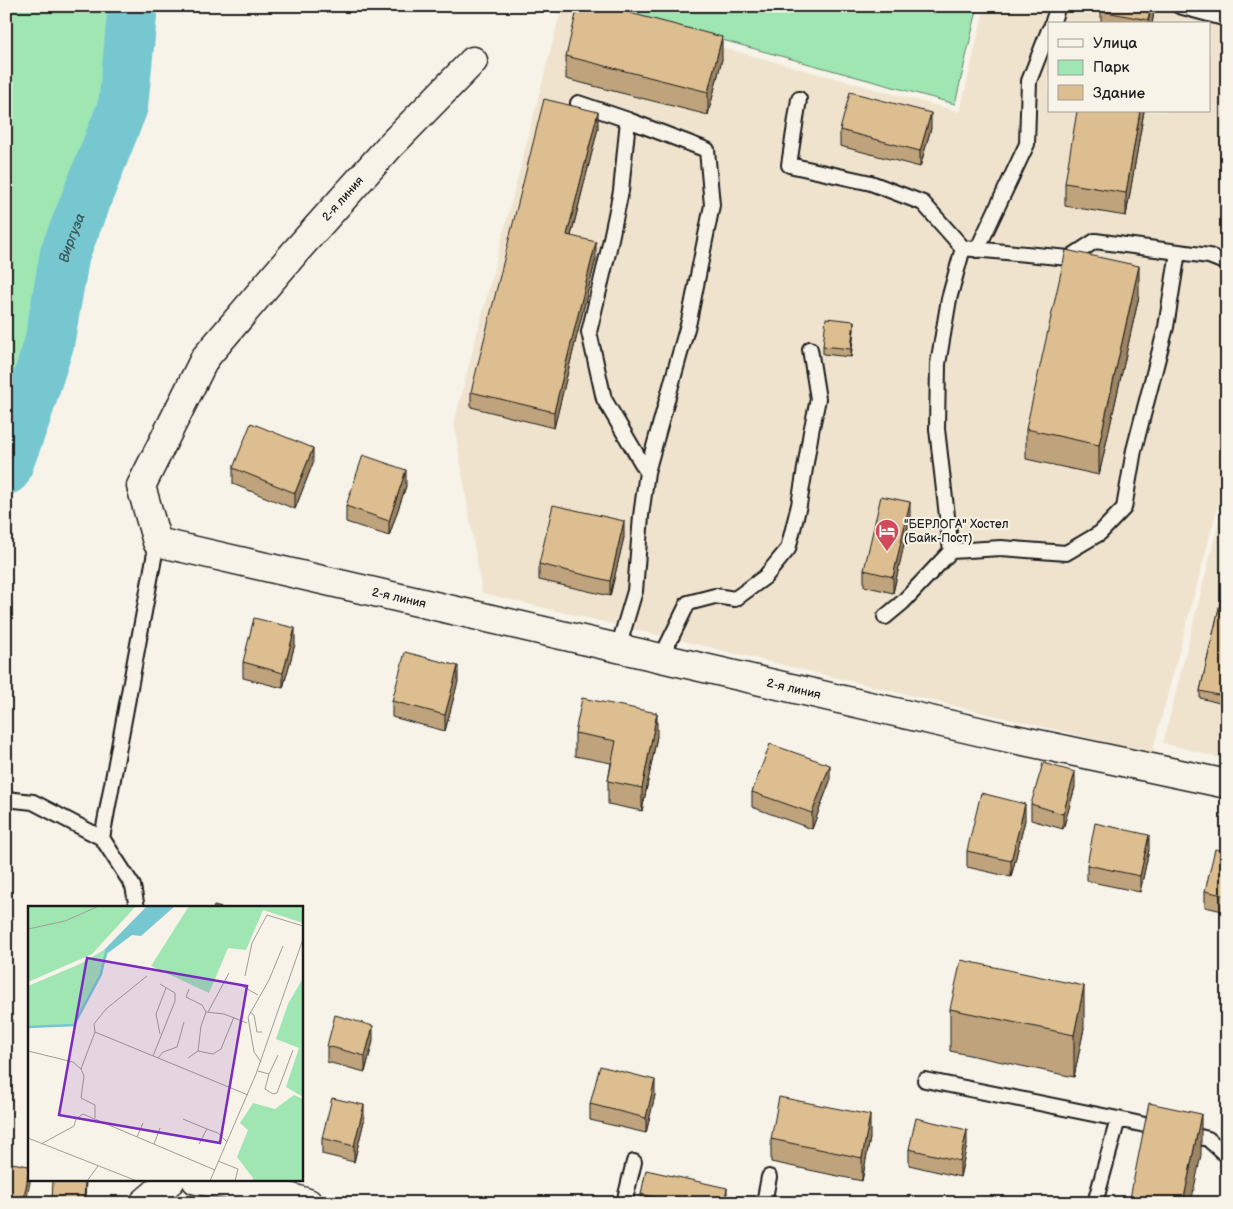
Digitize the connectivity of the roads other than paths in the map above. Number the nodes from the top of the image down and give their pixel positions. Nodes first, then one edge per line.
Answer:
1 (1058, 6) edge
2 (1180, 6) edge
3 (1227, 19) edge
4 (1053, 22) edge
5 (1048, 33) edge
6 (473, 61) dead end
7 (799, 99) dead end
8 (578, 103) dead end
9 (628, 120) junction
10 (963, 248) junction
11 (977, 250) junction
12 (1178, 252) junction
13 (1227, 263) edge
14 (810, 350) dead end
15 (647, 472) junction
16 (157, 542) junction
17 (950, 551) junction
18 (885, 617) dead end
19 (618, 648) junction
20 (661, 658) junction
21 (1227, 784) edge
22 (6, 799) edge
23 (102, 838) junction
24 (136, 906) edge
25 (925, 1080) dead end
26 (1118, 1119) junction
27 (1227, 1156) edge
28 (634, 1162) dead end
29 (770, 1177) dead end
30 (169, 1182) edge
31 (226, 1182) edge
32 (270, 1185) edge
33 (144, 1203) edge
34 (308, 1203) edge
35 (624, 1203) edge
36 (764, 1203) edge
37 (1095, 1203) edge

1 - 4 lane
2 - 3 lane
5 - 11 lane
6 - 16 street, 2-я линия
7 - 10 lane
8 - 9 lane
9 - 15 lane
9 - 15 lane
10 - 11 lane
10 - 17 lane
11 - 12 lane
12 - 13 lane
12 - 17 lane
14 - 20 lane
15 - 19 lane
16 - 19 street, 2-я линия
16 - 23 lane
17 - 18 lane
19 - 20 street, 2-я линия
20 - 21 street, 2-я линия
22 - 23 lane
23 - 24 lane
25 - 26 lane
26 - 27 lane
26 - 37 lane
28 - 35 lane
29 - 36 lane
30 - 33 street
31 - 32 street
32 - 34 street

